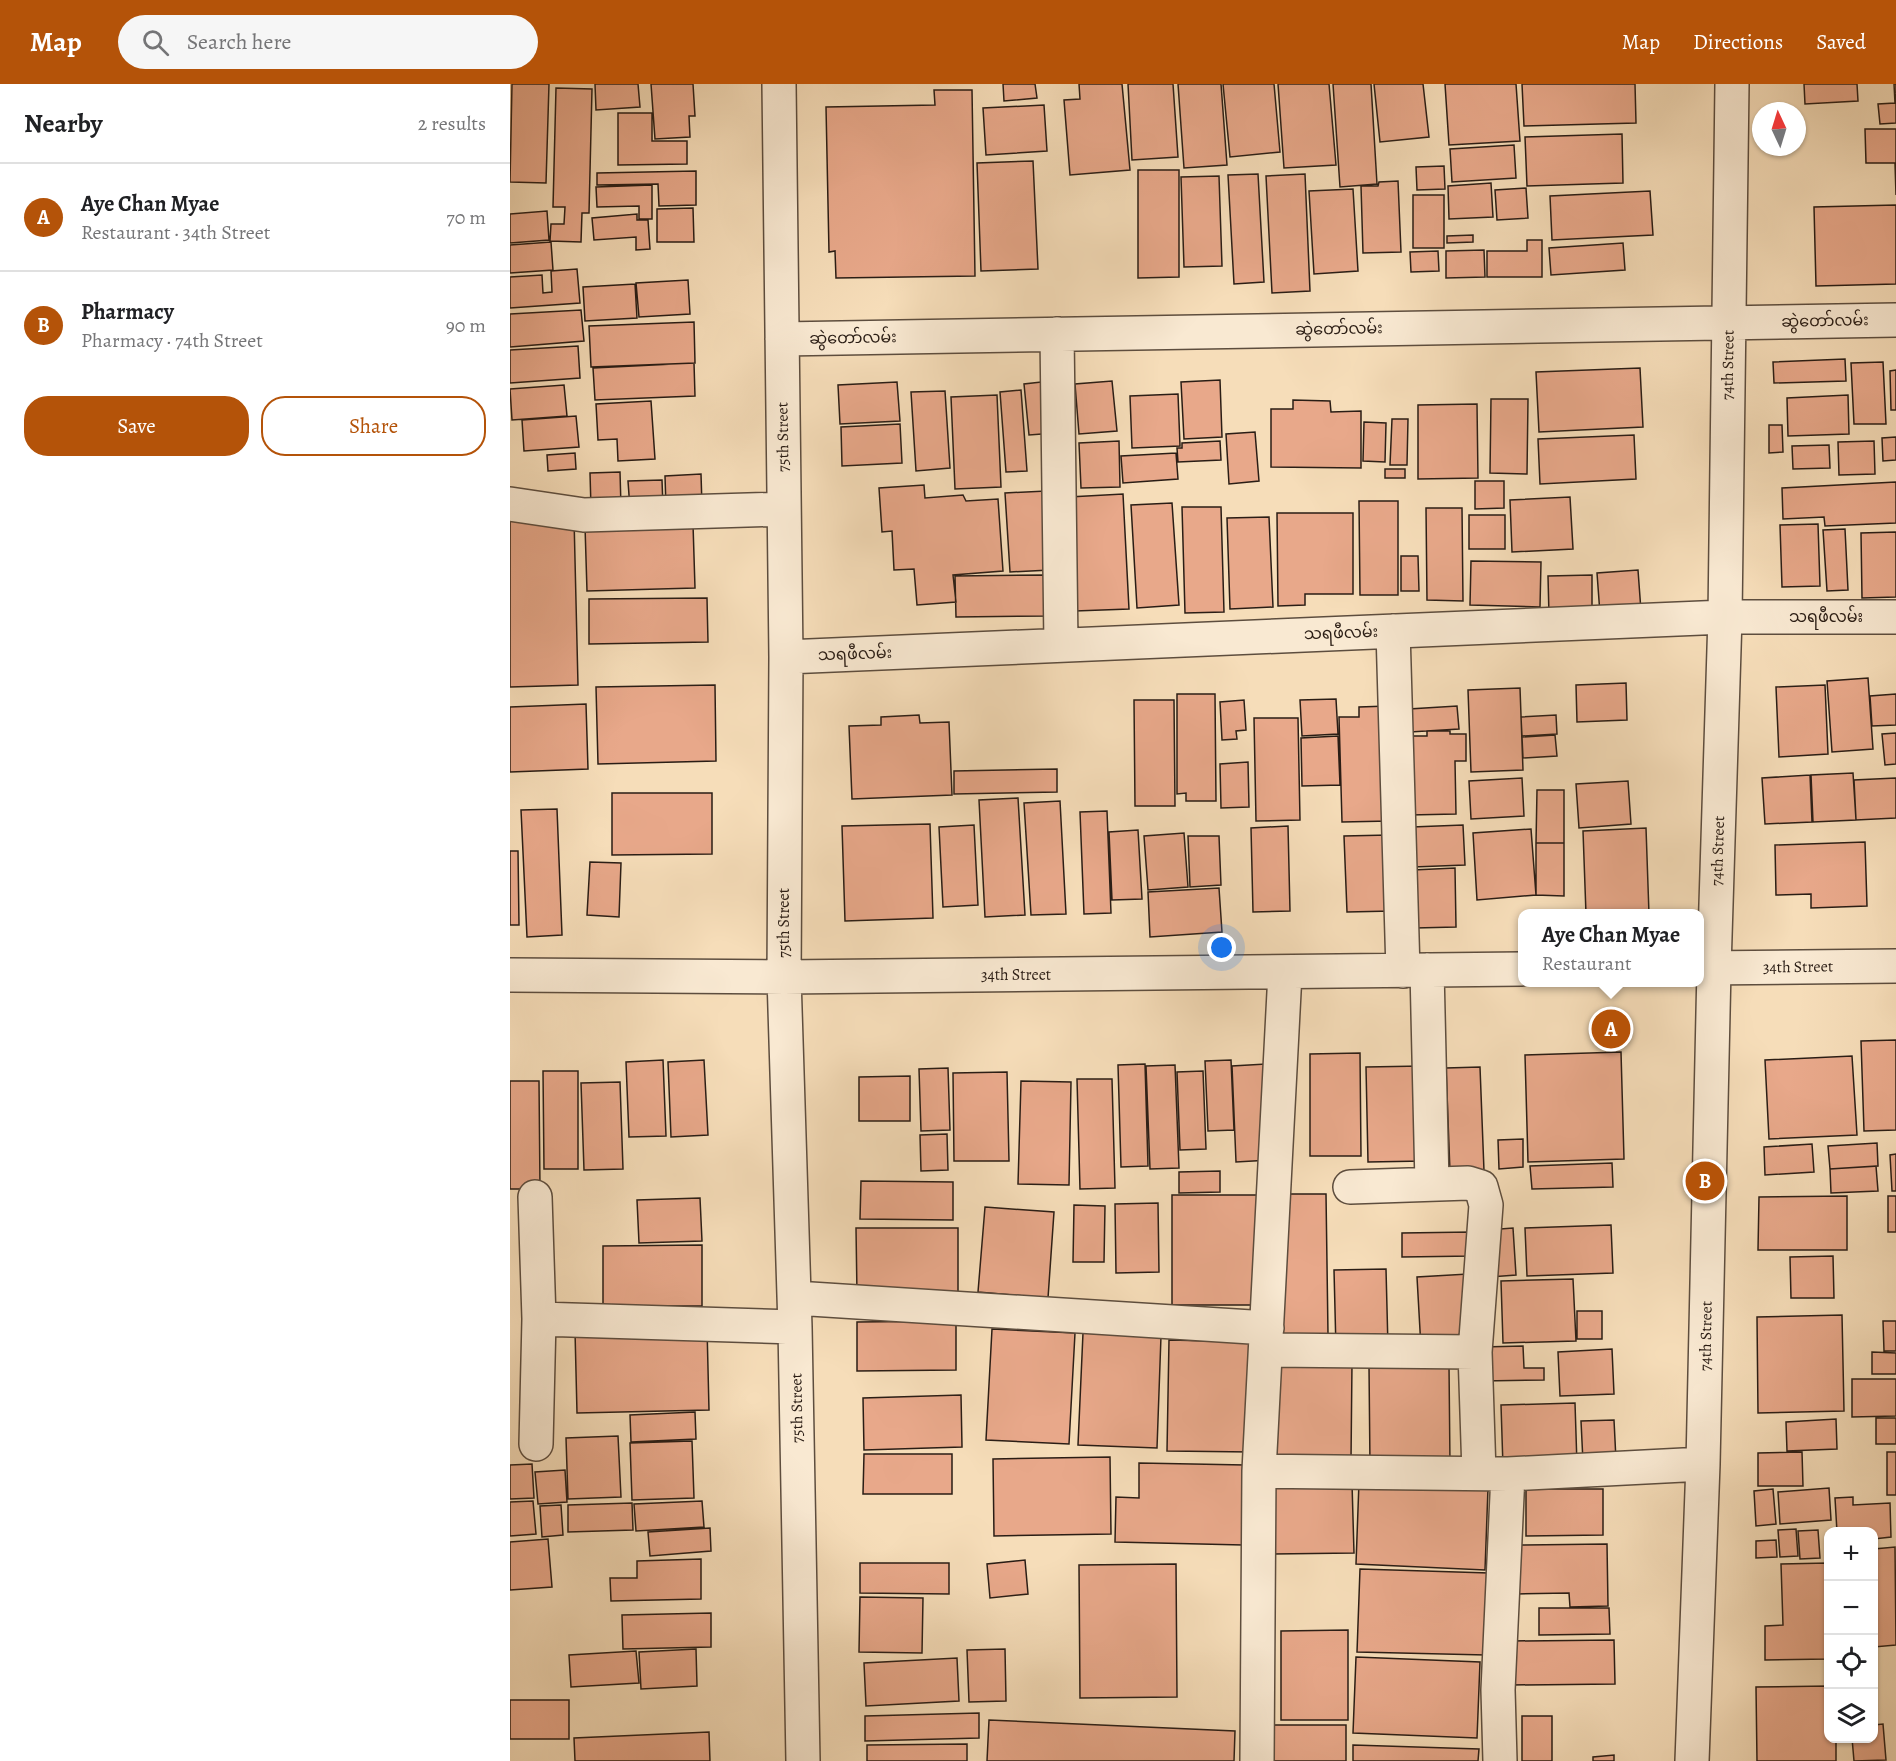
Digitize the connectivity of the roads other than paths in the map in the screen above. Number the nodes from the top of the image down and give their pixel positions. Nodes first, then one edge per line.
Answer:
1 (779, 84) edge
2 (1732, 84) edge
3 (1896, 320) edge
4 (1729, 322) junction
5 (1057, 334) junction
6 (782, 339) junction
7 (510, 504) edge
8 (784, 509) junction
9 (1725, 617) junction
10 (1896, 617) edge
11 (1393, 631) junction
12 (1061, 645) junction
13 (786, 657) junction
14 (1896, 966) edge
15 (1707, 968) edge
16 (1518, 969) edge
17 (1415, 971) junction
18 (1285, 973) junction
19 (510, 975) edge
20 (784, 977) junction
21 (1432, 1184) junction
22 (1350, 1187) dead end
23 (535, 1197) dead end
24 (795, 1312) junction
25 (539, 1319) junction
26 (1266, 1339) junction
27 (1475, 1352) junction
28 (536, 1444) dead end
29 (1703, 1464) junction
30 (1259, 1471) junction
31 (1493, 1473) junction
32 (803, 1761) edge
33 (1257, 1761) edge
34 (1500, 1761) edge
35 (1692, 1761) edge

1 - 6 street, 75th Street
2 - 4 street, 74th Street
3 - 4 street, ဆွဲတော်လမ်း
4 - 5 street, ဆွဲတော်လမ်း
4 - 9 street, 74th Street
5 - 6 street, ဆွဲတော်လမ်း
5 - 12 street
6 - 8 street, 75th Street
7 - 8 street
8 - 13 street, 75th Street
9 - 10 street, သရဖီလမ်း
9 - 11 street, သရဖီလမ်း
9 - 15 street, 74th Street
11 - 12 street, သရဖီလမ်း
11 - 17 street
12 - 13 street, သရဖီလမ်း
13 - 20 street, 75th Street
14 - 15 street, 34th Street
15 - 29 street, 74th Street
16 - 17 street, 34th Street
17 - 18 street, 34th Street
17 - 21 street
18 - 20 street, 34th Street
18 - 26 street
19 - 20 street, 34th Street
20 - 24 street, 75th Street
21 - 22 street
21 - 27 street
23 - 25 street
24 - 25 street
24 - 26 street
24 - 32 street, 75th Street
25 - 28 street
26 - 27 street
26 - 30 street
27 - 31 street
29 - 31 street
29 - 35 street, 74th Street
30 - 31 street
30 - 33 street
31 - 34 street

